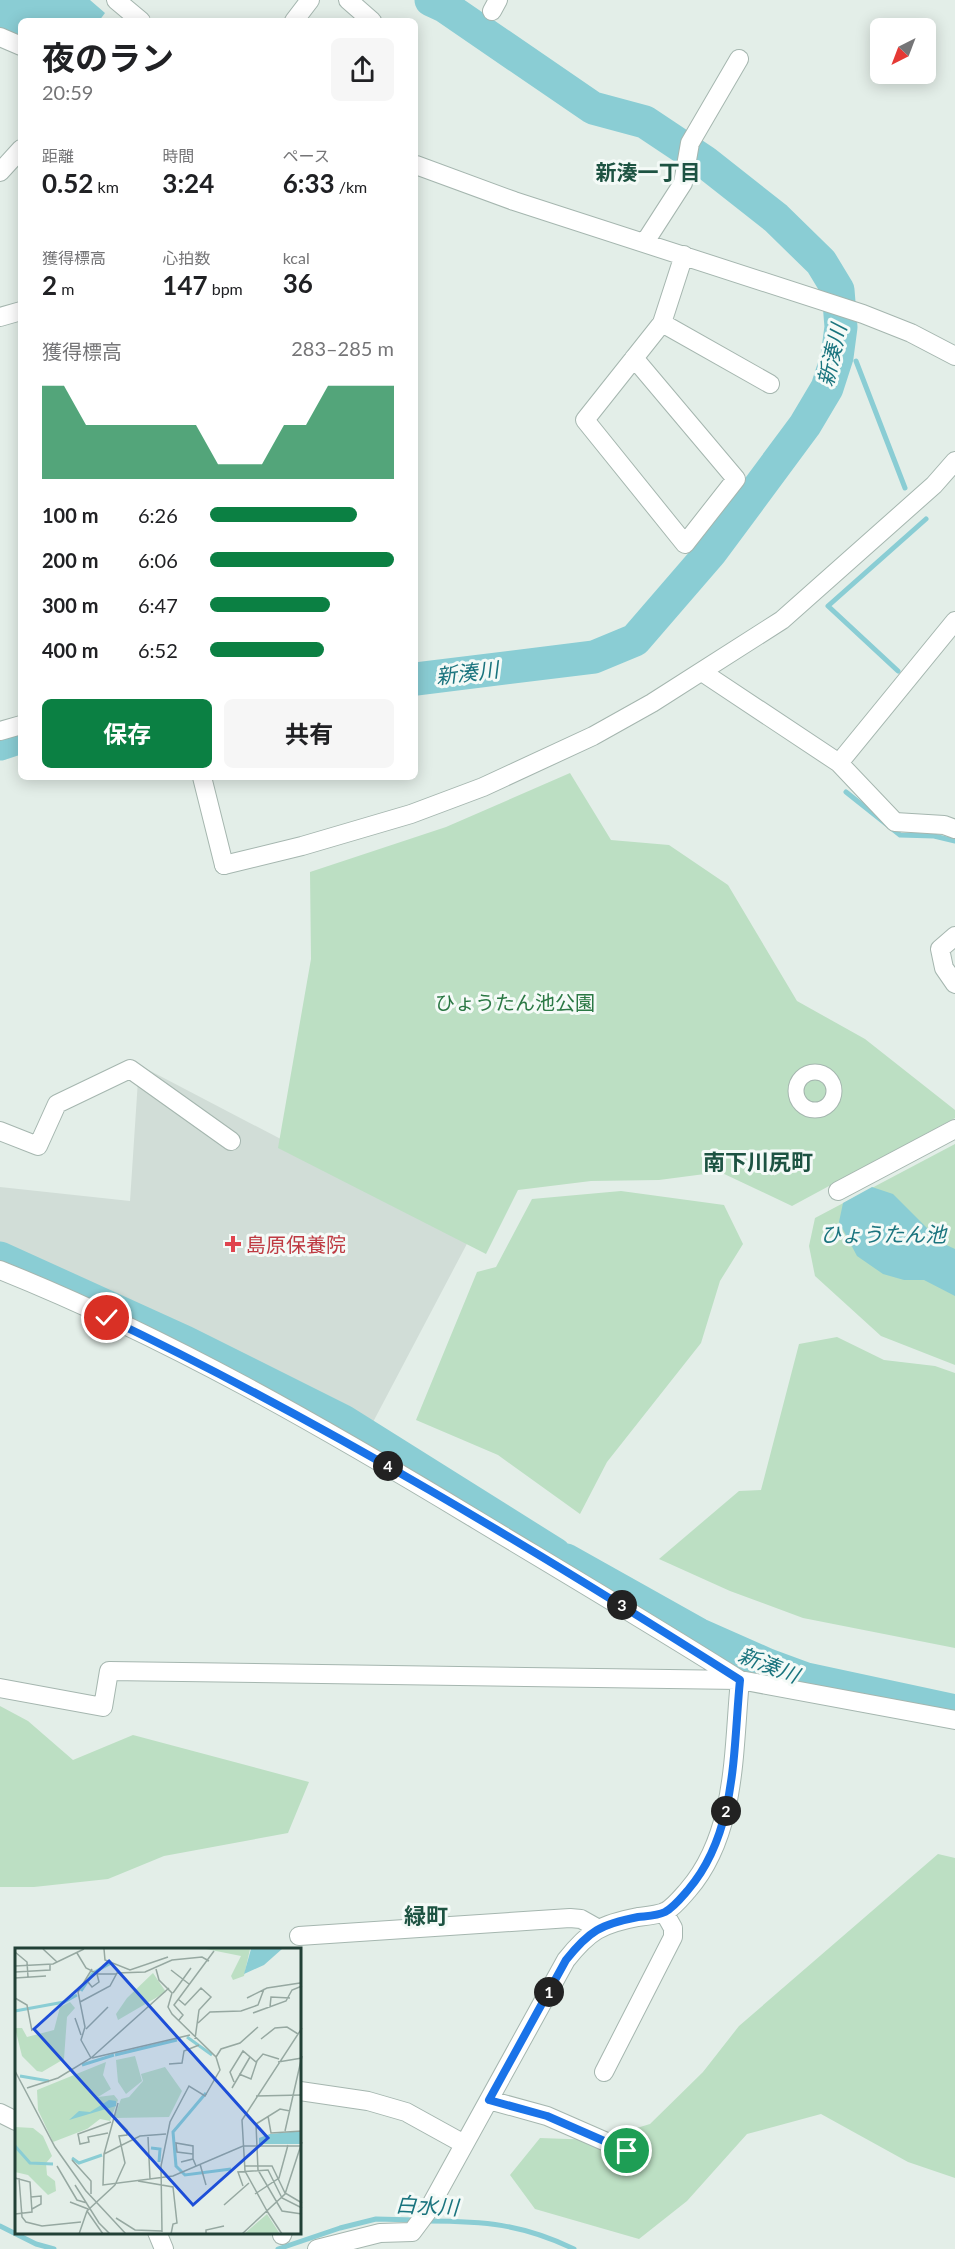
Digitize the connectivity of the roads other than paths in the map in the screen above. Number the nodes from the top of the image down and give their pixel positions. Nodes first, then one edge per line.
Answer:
1 (116, 0) edge
2 (310, 0) edge
3 (348, 0) edge
4 (134, 14) edge
5 (296, 18) edge
6 (369, 18) edge
7 (0, 37) edge
8 (18, 45) edge
9 (740, 59) dead end
10 (18, 152) edge
11 (418, 166) edge
12 (0, 172) edge
13 (645, 242) junction
14 (684, 255) junction
15 (18, 312) edge
16 (0, 318) edge
17 (662, 323) junction
18 (955, 356) edge
19 (634, 358) junction
20 (770, 384) dead end
21 (955, 461) edge
22 (955, 621) edge
23 (702, 672) junction
24 (18, 726) edge
25 (0, 731) edge
26 (839, 763) junction
27 (203, 780) edge
28 (955, 829) edge
29 (955, 936) edge
30 (955, 984) edge
31 (955, 1129) edge
32 (0, 1131) edge
33 (231, 1141) dead end
34 (838, 1191) dead end
35 (0, 1270) edge
36 (740, 1680) junction
37 (0, 1688) edge
38 (955, 1720) edge
39 (664, 1912) junction
40 (597, 1928) junction
41 (299, 1936) dead end
42 (604, 2072) dead end
43 (302, 2091) edge
44 (489, 2100) junction
45 (0, 2114) edge
46 (15, 2121) edge
47 (464, 2144) junction
48 (627, 2151) dead end
49 (316, 2249) edge

1 - 4 street
2 - 5 street
3 - 6 street
7 - 8 street
9 - 13 street
10 - 12 street
11 - 13 street
13 - 14 street
14 - 17 street
14 - 18 street
15 - 16 street
17 - 19 street
17 - 20 street
19 - 19 street
21 - 23 street
22 - 26 street
23 - 26 street
23 - 27 street
24 - 25 street
26 - 28 street
29 - 30 street
31 - 34 street
32 - 33 street
35 - 36 street
36 - 37 street
36 - 38 street
36 - 39 street
39 - 40 street
39 - 42 street
40 - 41 street
40 - 44 street
43 - 47 street
44 - 47 street
44 - 48 street
45 - 46 street
47 - 49 street

